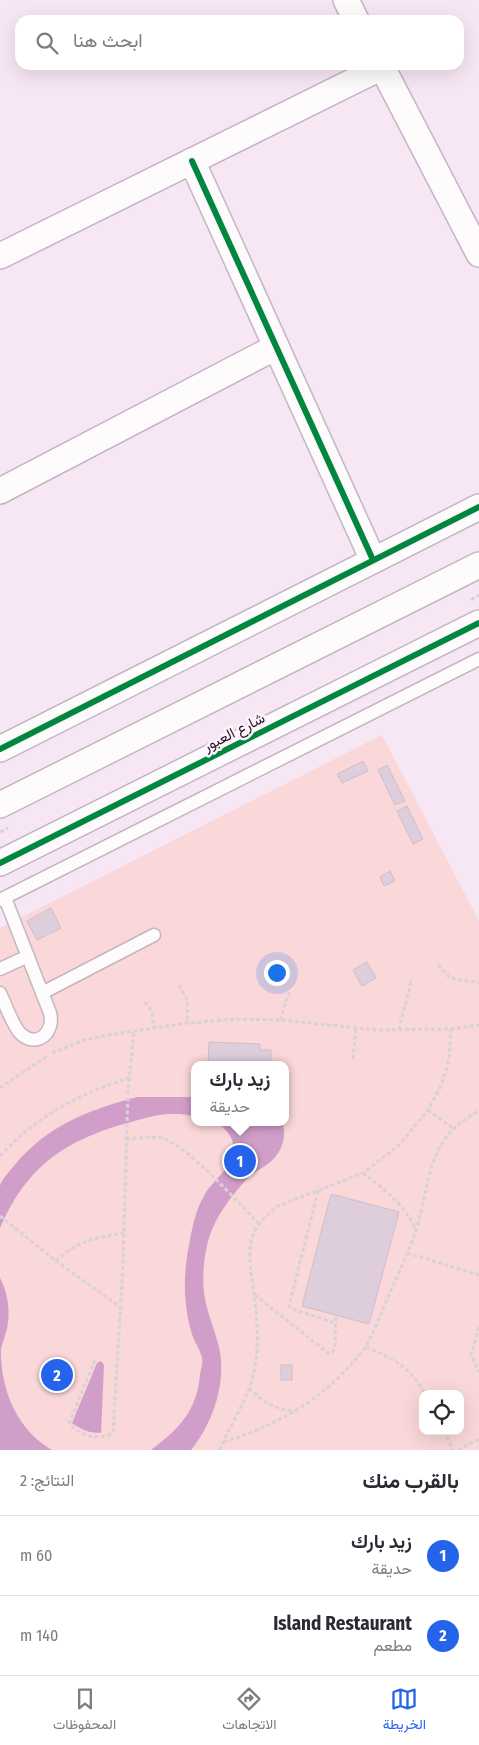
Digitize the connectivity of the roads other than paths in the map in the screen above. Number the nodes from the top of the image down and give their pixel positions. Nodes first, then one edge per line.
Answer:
1 (346, 0) edge
2 (354, 15) edge
3 (373, 70) edge
4 (383, 70) edge
5 (192, 161) junction
6 (478, 249) edge
7 (0, 256) edge
8 (276, 347) junction
9 (0, 491) edge
10 (479, 507) edge
11 (373, 560) junction
12 (479, 564) edge
13 (479, 623) edge
14 (479, 659) edge
15 (0, 749) edge
16 (0, 805) edge
17 (0, 863) edge
18 (2, 899) edge
19 (154, 935) dead end
20 (28, 956) junction
21 (0, 968) edge
22 (0, 993) edge
23 (42, 993) junction

1 - 2 street
3 - 5 street
4 - 6 street
5 - 7 street
5 - 8 street
8 - 9 street
8 - 11 street
10 - 11 street
11 - 15 street
12 - 16 street
13 - 17 street, شارع العبور
14 - 18 lane
18 - 20 lane
19 - 23 lane
20 - 21 lane
20 - 23 lane
22 - 23 lane

